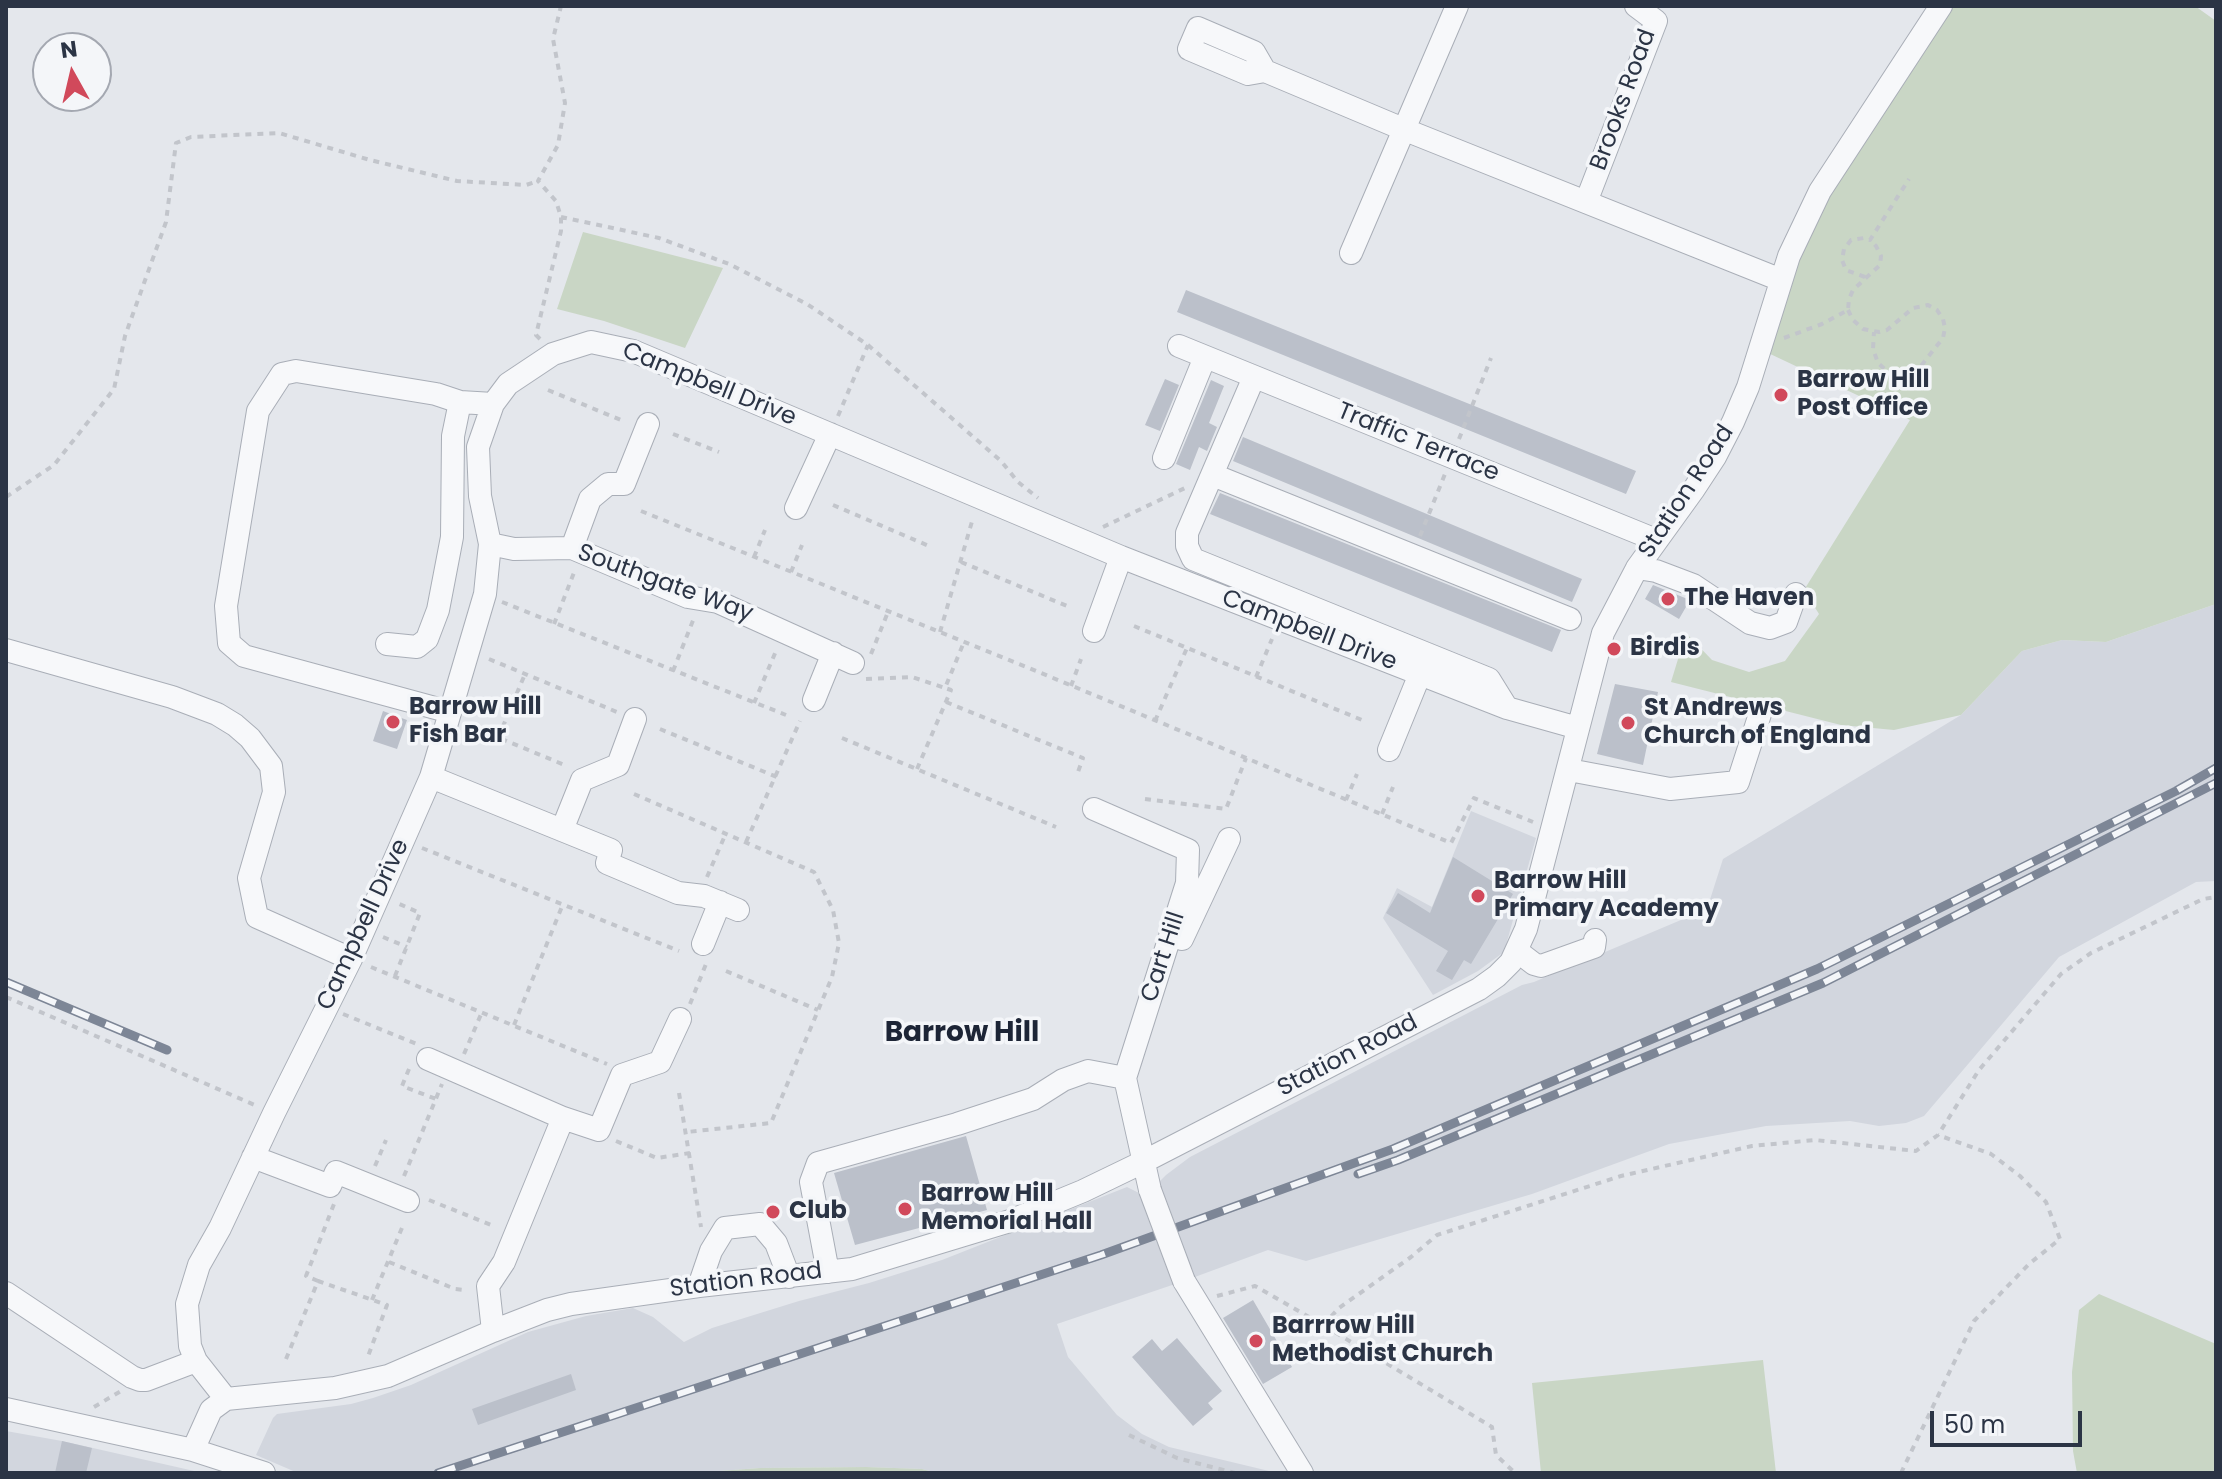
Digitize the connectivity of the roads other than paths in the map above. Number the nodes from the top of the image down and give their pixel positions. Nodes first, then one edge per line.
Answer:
1 (1457, 6) edge
2 (1636, 6) edge
3 (1941, 6) edge
4 (1265, 71) dead end
5 (1403, 129) junction
6 (1586, 202) junction
7 (1351, 253) dead end
8 (1781, 280) junction
9 (1179, 346) dead end
10 (1205, 357) junction
11 (1254, 377) junction
12 (460, 402) junction
13 (493, 404) junction
14 (648, 424) dead end
15 (830, 434) junction
16 (1164, 458) dead end
17 (1213, 475) junction
18 (796, 508) dead end
19 (1656, 540) junction
20 (490, 544) junction
21 (575, 556) junction
22 (1121, 557) junction
23 (1637, 568) junction
24 (1796, 594) dead end
25 (1570, 619) dead end
26 (1094, 631) dead end
27 (387, 644) dead end
28 (6, 650) edge
29 (1420, 674) junction
30 (814, 700) dead end
31 (1507, 708) junction
32 (450, 712) junction
33 (1760, 714) dead end
34 (626, 715) road end
35 (1578, 728) junction
36 (1389, 750) dead end
37 (1569, 770) junction
38 (431, 777) junction
39 (1094, 809) dead end
40 (562, 830) junction
41 (1229, 839) dead end
42 (1595, 940) dead end
43 (1517, 951) junction
44 (705, 953) road end
45 (351, 959) junction
46 (683, 1015) road end
47 (1143, 1021) junction
48 (419, 1055) road end
49 (1125, 1078) junction
50 (563, 1118) junction
51 (253, 1157) junction
52 (1143, 1162) junction
53 (412, 1196) road end
54 (828, 1272) junction
55 (789, 1277) junction
56 (699, 1286) junction
57 (6, 1293) edge
58 (493, 1331) junction
59 (196, 1361) junction
60 (226, 1399) junction
61 (6, 1409) edge
62 (193, 1450) junction
63 (264, 1473) edge
64 (1302, 1473) edge

1 - 5 street
2 - 6 street, Brooks Road
3 - 8 street, Station Road
4 - 5 street, Brooks Road
5 - 6 street, Brooks Road
5 - 7 street
6 - 8 street, Brooks Road
8 - 19 street, Station Road
9 - 10 street, Traffic Terrace
10 - 11 street, Traffic Terrace
10 - 16 street
11 - 17 street
11 - 19 street, Traffic Terrace
12 - 13 street
12 - 27 street
12 - 32 street
13 - 15 street, Campbell Drive
13 - 20 street, Campbell Drive
14 - 21 street
15 - 18 street
15 - 22 street, Campbell Drive
17 - 25 street
17 - 31 street
19 - 23 street, Station Road
20 - 21 street, Southgate Way
20 - 32 street, Campbell Drive
21 - 30 street, Southgate Way
22 - 26 street
22 - 29 street, Campbell Drive
23 - 24 street
23 - 35 street, Station Road
28 - 45 street
29 - 31 street, Campbell Drive
29 - 36 street
31 - 35 street, Campbell Drive
32 - 38 street, Campbell Drive
33 - 37 street
34 - 40 street
35 - 37 street, Station Road
37 - 43 street, Station Road
38 - 40 street
38 - 45 street, Campbell Drive
39 - 47 street, Cart Hill
40 - 44 street
41 - 47 street
42 - 43 street
43 - 52 street, Station Road
45 - 51 street, Campbell Drive
46 - 50 street
47 - 49 street, Cart Hill
48 - 50 street
49 - 52 street, Cart Hill
49 - 54 street
50 - 58 street
51 - 53 street
51 - 59 street, Campbell Drive
52 - 54 street, Station Road
52 - 64 street, Cart Hill, bridge
54 - 55 street, Station Road
55 - 56 street, Station Road
55 - 56 street
56 - 58 street, Station Road
57 - 59 street
58 - 60 street, Station Road
59 - 60 street, Campbell Drive
60 - 62 street
61 - 62 street
62 - 63 street

